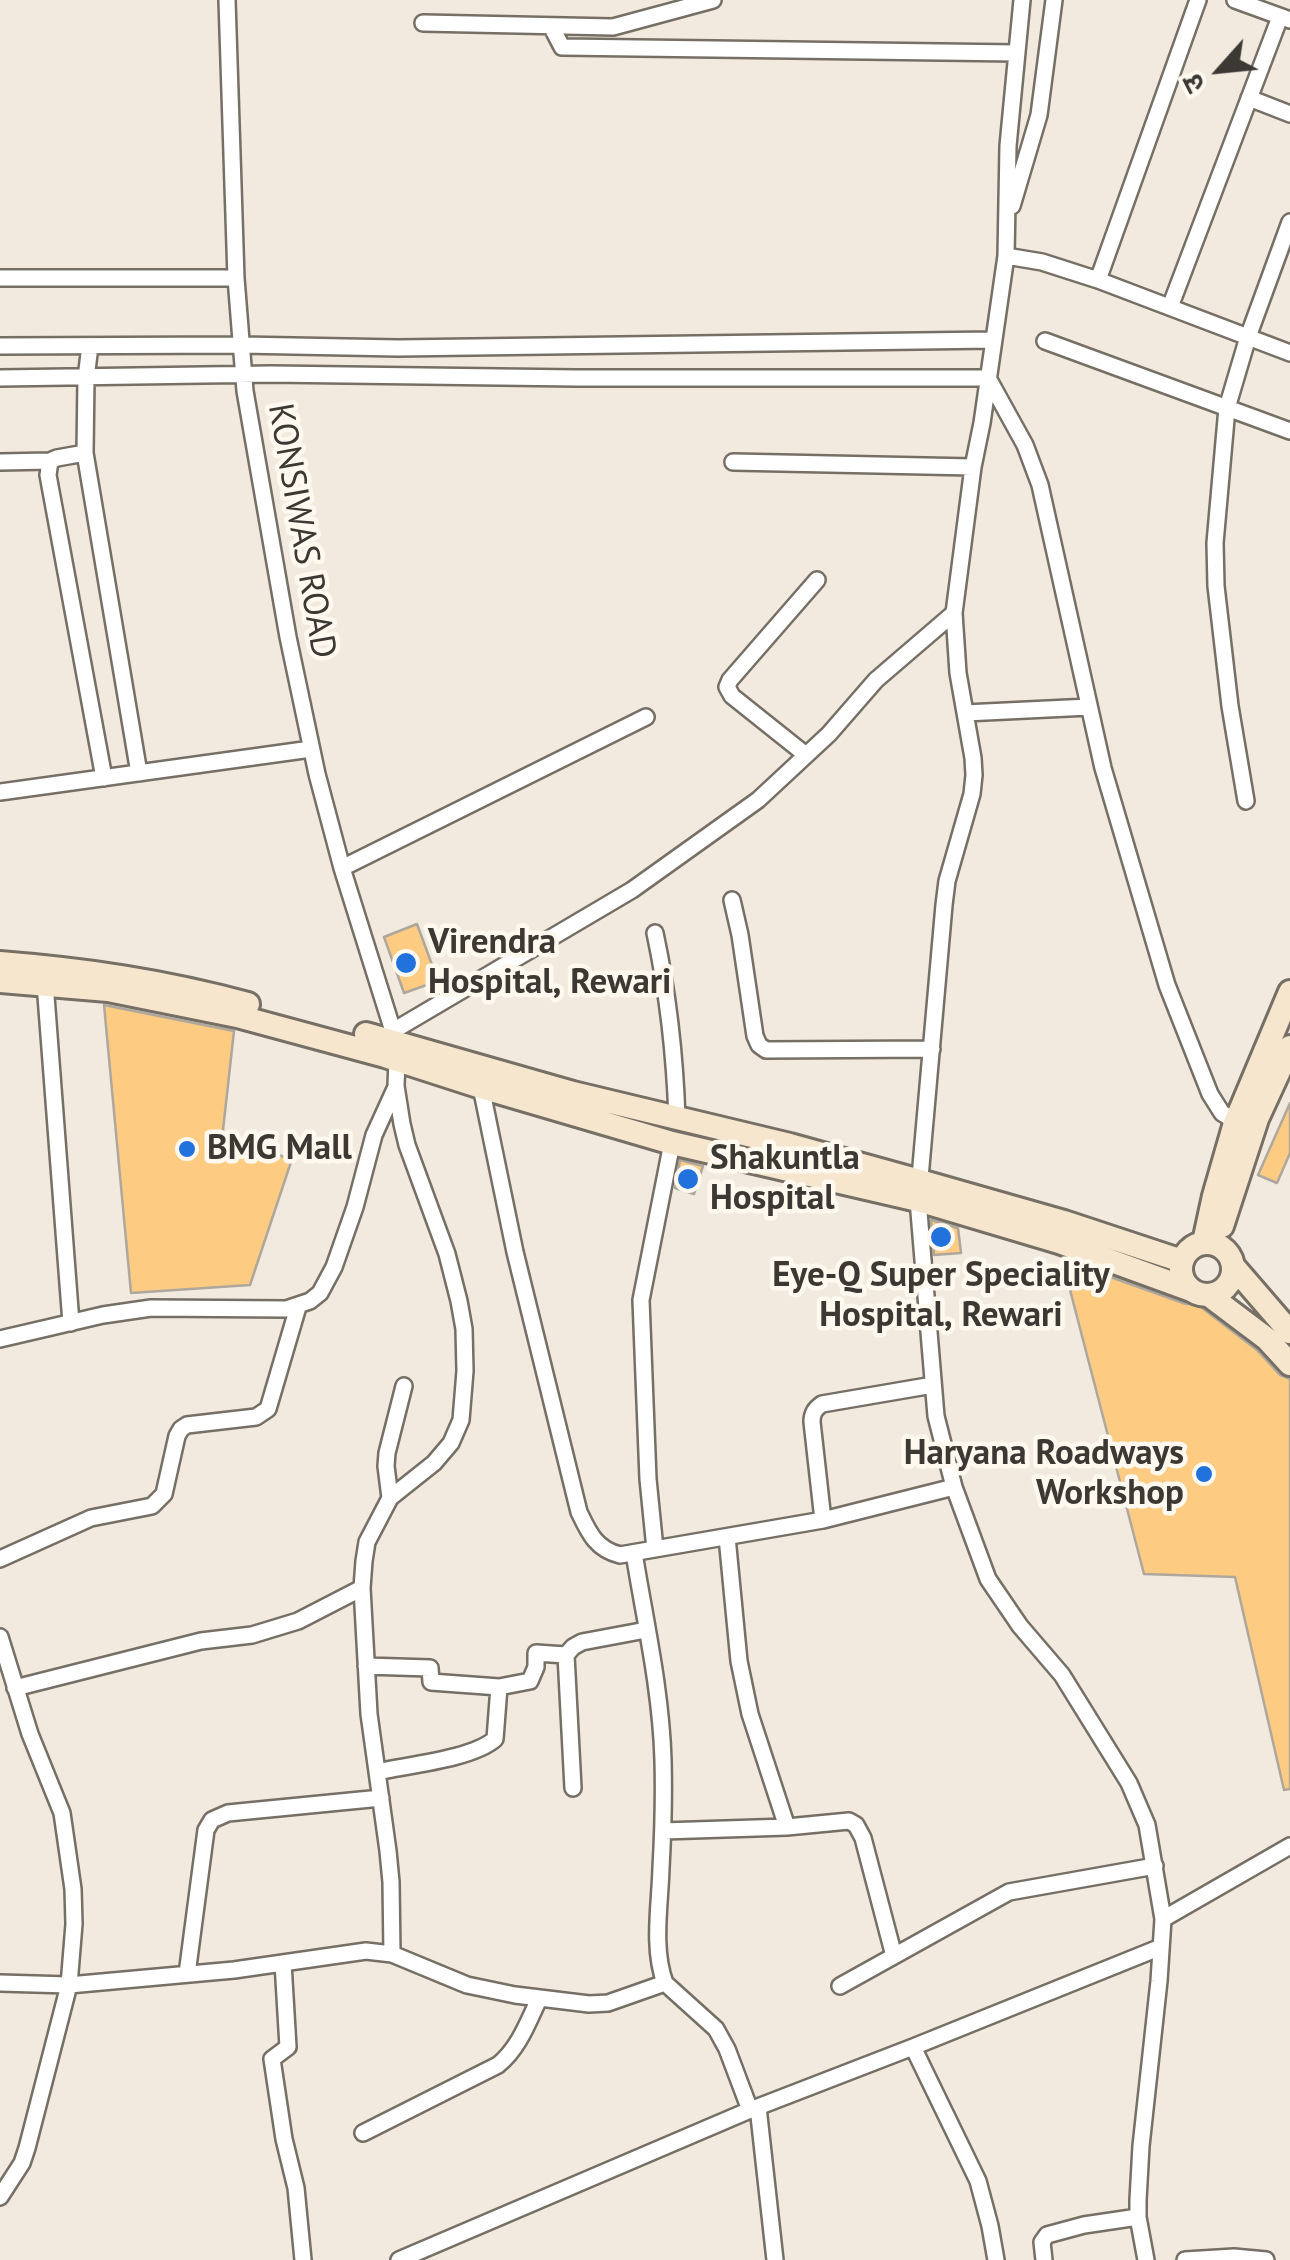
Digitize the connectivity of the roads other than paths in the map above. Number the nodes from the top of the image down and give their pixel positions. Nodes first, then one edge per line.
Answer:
1 (227, 0) edge
2 (713, 0) edge
3 (1022, 0) edge
4 (1054, 0) edge
5 (1198, 0) edge
6 (1235, 0) edge
7 (1261, 4) edge
8 (1285, 18) edge
9 (422, 23) dead end
10 (550, 26) junction
11 (1017, 52) junction
12 (1249, 98) junction
13 (1290, 114) edge
14 (1290, 222) edge
15 (1006, 224) junction
16 (1006, 256) junction
17 (0, 278) edge
18 (236, 278) junction
19 (1098, 280) junction
20 (1170, 308) junction
21 (1248, 337) junction
22 (993, 340) junction
23 (1046, 340) dead end
24 (813, 344) junction
25 (242, 345) junction
26 (6, 346) edge
27 (90, 346) junction
28 (1290, 352) edge
29 (243, 375) junction
30 (812, 377) junction
31 (86, 378) junction
32 (988, 378) junction
33 (1, 380) edge
34 (1227, 408) junction
35 (1290, 431) edge
36 (85, 454) junction
37 (50, 461) junction
38 (0, 462) edge
39 (733, 462) dead end
40 (973, 467) junction
41 (817, 580) dead end
42 (954, 613) junction
43 (1089, 707) junction
44 (965, 712) junction
45 (646, 718) dead end
46 (312, 748) junction
47 (806, 755) junction
48 (139, 773) junction
49 (104, 778) junction
50 (0, 792) edge
51 (1246, 801) dead end
52 (342, 868) junction
53 (732, 900) dead end
54 (655, 933) dead end
55 (0, 963) edge
56 (0, 981) edge
57 (45, 984) junction
58 (1290, 992) edge
59 (395, 1044) junction
60 (1290, 1047) edge
61 (932, 1049) junction
62 (1272, 1080) edge
63 (396, 1086) junction
64 (481, 1088) junction
65 (677, 1119) junction
66 (1245, 1125) junction
67 (672, 1143) junction
68 (919, 1190) junction
69 (1211, 1243) junction
70 (1182, 1262) junction
71 (1234, 1266) junction
72 (1200, 1293) junction
73 (298, 1307) junction
74 (71, 1323) junction
75 (1290, 1332) edge
76 (0, 1339) edge
77 (1290, 1364) edge
78 (404, 1386) dead end
79 (933, 1386) junction
80 (954, 1487) junction
81 (390, 1498) junction
82 (823, 1520) junction
83 (727, 1537) junction
84 (655, 1549) junction
85 (634, 1553) junction
86 (0, 1559) edge
87 (362, 1588) junction
88 (646, 1630) junction
89 (1, 1645) edge
90 (566, 1655) junction
91 (366, 1666) junction
92 (500, 1687) junction
93 (15, 1688) junction
94 (377, 1772) junction
95 (573, 1788) dead end
96 (381, 1798) junction
97 (787, 1827) junction
98 (663, 1831) junction
99 (1290, 1846) edge
100 (1155, 1866) junction
101 (1163, 1919) junction
102 (1161, 1947) junction
103 (392, 1954) junction
104 (894, 1956) junction
105 (283, 1963) junction
106 (187, 1974) junction
107 (0, 1983) edge
108 (665, 1983) junction
109 (69, 1986) junction
110 (840, 1986) dead end
111 (540, 1999) junction
112 (913, 2048) junction
113 (754, 2108) junction
114 (363, 2133) dead end
115 (0, 2197) edge
116 (1138, 2217) junction
117 (303, 2260) edge
118 (399, 2260) edge
119 (775, 2260) edge
120 (996, 2260) edge
121 (1044, 2260) edge
122 (1146, 2260) edge
123 (1185, 2260) edge
124 (1266, 2260) edge

1 - 18 street, KONSIWAS ROAD
2 - 10 street
3 - 11 street
4 - 15 street
5 - 19 street
6 - 7 street
7 - 8 street
8 - 12 street
9 - 10 street
10 - 11 street
11 - 15 street
12 - 13 street
12 - 20 street
14 - 21 street
15 - 16 street
16 - 19 street
16 - 22 street
17 - 18 street
18 - 25 street, KONSIWAS ROAD
19 - 20 street
20 - 21 street
21 - 28 street
21 - 34 street
22 - 24 street
22 - 32 street
23 - 34 street
24 - 25 street
24 - 30 street
25 - 27 street
25 - 29 street, KONSIWAS ROAD
26 - 27 street
26 - 33 street
27 - 31 street
29 - 30 street
29 - 31 street
29 - 46 street, KONSIWAS ROAD
30 - 32 street
31 - 33 street
31 - 36 street
32 - 40 street
32 - 43 street
34 - 35 street
34 - 51 street
36 - 37 street
36 - 48 street
37 - 38 street
37 - 49 street
39 - 40 street
40 - 42 street
41 - 47 street
42 - 44 street
42 - 47 street
43 - 44 street
43 - 66 street
44 - 61 street
45 - 52 street
46 - 48 street
46 - 52 street, KONSIWAS ROAD
47 - 59 street
48 - 49 street
49 - 50 street
52 - 59 street, KONSIWAS ROAD
53 - 61 street
54 - 65 street
55 - 59 main road
56 - 57 main road
57 - 59 main road
57 - 74 street
58 - 62 main road
59 - 63 street, KONSIWAS ROAD
59 - 64 main road
59 - 65 main road
60 - 62 main road
61 - 68 street
62 - 66 main road
63 - 73 street
63 - 81 street
64 - 67 main road
64 - 85 street
65 - 68 main road
66 - 69 main road
67 - 68 main road
67 - 84 street
68 - 70 main road
68 - 72 main road
68 - 79 street
69 - 70 main road
69 - 71 main road
70 - 72 main road
71 - 72 main road
71 - 75 main road
72 - 77 main road
73 - 74 street
73 - 86 street
74 - 76 street
78 - 81 street
79 - 80 street
79 - 82 street
80 - 82 street
80 - 100 street
81 - 87 street
82 - 83 street
83 - 84 street
83 - 97 street
84 - 85 street
85 - 88 street
87 - 91 street
87 - 93 street
88 - 90 street
88 - 98 street
89 - 93 street
90 - 92 street
90 - 95 street
91 - 92 street
91 - 94 street
92 - 94 street
93 - 109 street
94 - 96 street
96 - 103 street
96 - 106 street
97 - 98 street
97 - 104 street
98 - 108 street
99 - 101 street
100 - 101 street
100 - 104 street
101 - 102 street
102 - 112 street
102 - 116 street
103 - 105 street
103 - 111 street
104 - 110 street
105 - 106 street
105 - 117 street
106 - 109 street
107 - 109 street
108 - 111 street
108 - 113 street
109 - 115 street
111 - 114 street
112 - 113 street
112 - 120 street
113 - 118 street
113 - 119 street
116 - 121 street
116 - 122 street
123 - 124 street

